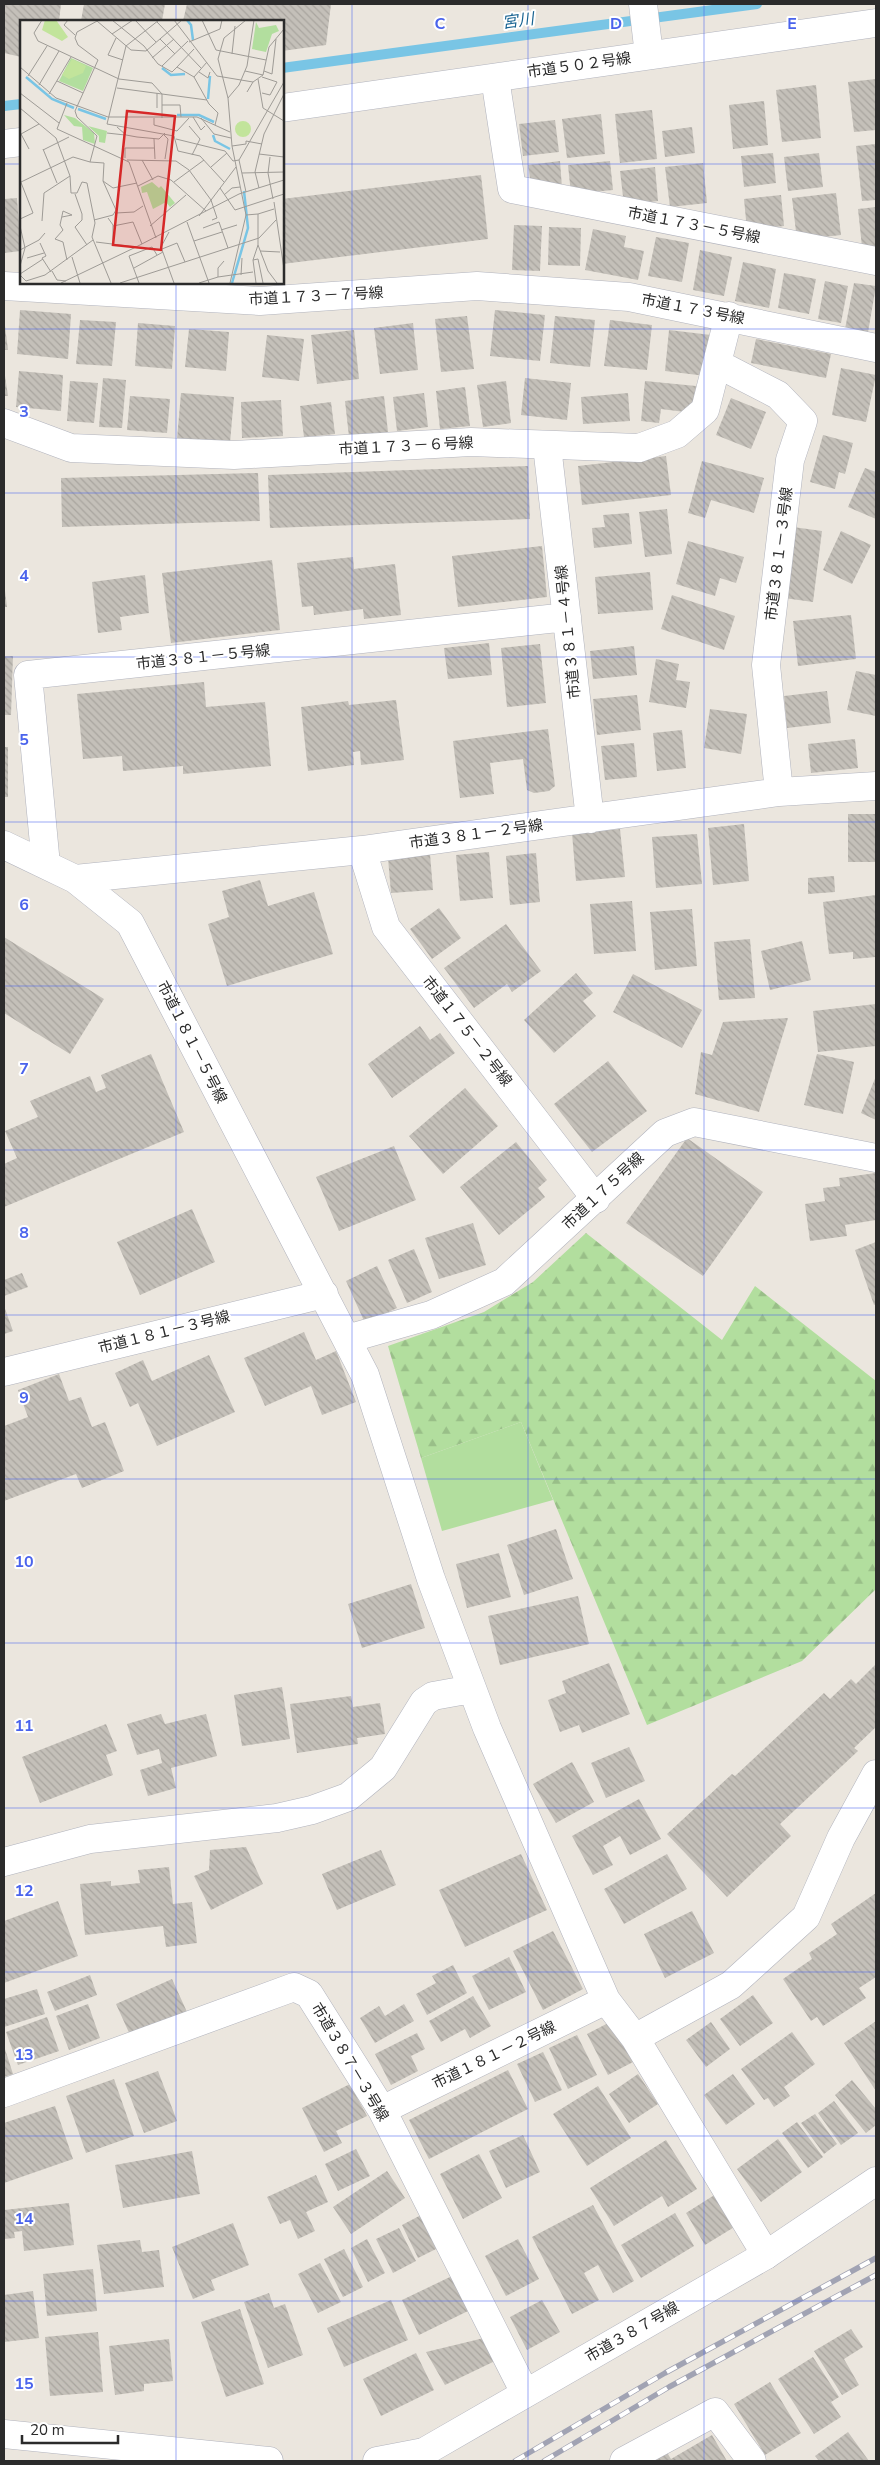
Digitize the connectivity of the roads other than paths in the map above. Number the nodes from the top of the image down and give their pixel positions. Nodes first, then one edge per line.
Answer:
1 (644, 12) edge
2 (876, 23) edge
3 (649, 55) junction
4 (495, 78) junction
5 (284, 108) edge
6 (20, 142) edge
7 (4, 144) edge
8 (876, 261) edge
9 (4, 286) edge
10 (508, 288) joint
11 (730, 316) junction
12 (876, 348) edge
13 (718, 364) junction
14 (10, 432) edge
15 (547, 446) junction
16 (567, 617) junction
17 (876, 786) edge
18 (779, 792) junction
19 (590, 819) junction
20 (4, 845) edge
21 (362, 850) junction
22 (46, 865) junction
23 (75, 879) junction
24 (876, 1158) edge
25 (596, 1199) junction
26 (324, 1294) junction
27 (347, 1339) junction
28 (4, 1372) edge
29 (472, 1689) junction
30 (876, 1774) edge
31 (4, 1862) edge
32 (606, 2000) junction
33 (635, 2038) junction
34 (4, 2093) edge
35 (382, 2110) junction
36 (876, 2181) edge
37 (766, 2255) junction
38 (525, 2393) junction
39 (4, 2434) edge
40 (421, 2457) edge
41 (227, 2459) edge
42 (270, 2461) edge
43 (377, 2461) edge
44 (624, 2461) edge
45 (752, 2461) edge

1 - 3 street
2 - 3 street, 市道５０２号線
3 - 4 street, 市道５０２号線
4 - 5 street, 市道５０２号線
4 - 8 street, 市道１７３－５号線
6 - 7 street
9 - 10 street, 市道１７３－７号線
10 - 11 street, 市道１７３号線
11 - 12 street, 市道１７３号線
11 - 13 street, 市道１７３－６号線
13 - 15 street, 市道１７３－６号線
13 - 18 street, 市道３８１－３号線
14 - 15 street, 市道１７３－６号線
15 - 16 street, 市道３８１－４号線
16 - 19 street, 市道３８１－４号線
16 - 22 street, 市道３８１－５号線
17 - 18 street, 市道３８１－２号線
18 - 19 street, 市道３８１－２号線
19 - 21 street, 市道３８１－２号線
20 - 22 street, 市道１８１－５号線
21 - 23 street, 市道３８１－２号線
21 - 25 street, 市道１７５－２号線
22 - 23 street, 市道１８１－５号線
23 - 26 street, 市道１８１－５号線
24 - 25 street, 市道１７５号線
25 - 27 street, 市道１７５号線
26 - 27 street, 市道１８１－５号線
26 - 28 street, 市道１８１－３号線
27 - 29 street, 市道１８１－５号線
29 - 31 street
29 - 32 street, 市道１８１－５号線
30 - 33 street
32 - 33 street, 市道１８１－５号線
32 - 35 street, 市道１８１－２号線
33 - 37 street, 市道１８１－５号線
34 - 35 street, 市道３８７－３号線
35 - 38 street, 市道３８７－３号線
36 - 37 street, 市道３８７号線
37 - 38 street, 市道３８７号線
38 - 40 street, 市道３８７号線
39 - 41 street
40 - 43 street, 市道３８７号線
41 - 42 street
44 - 45 street

